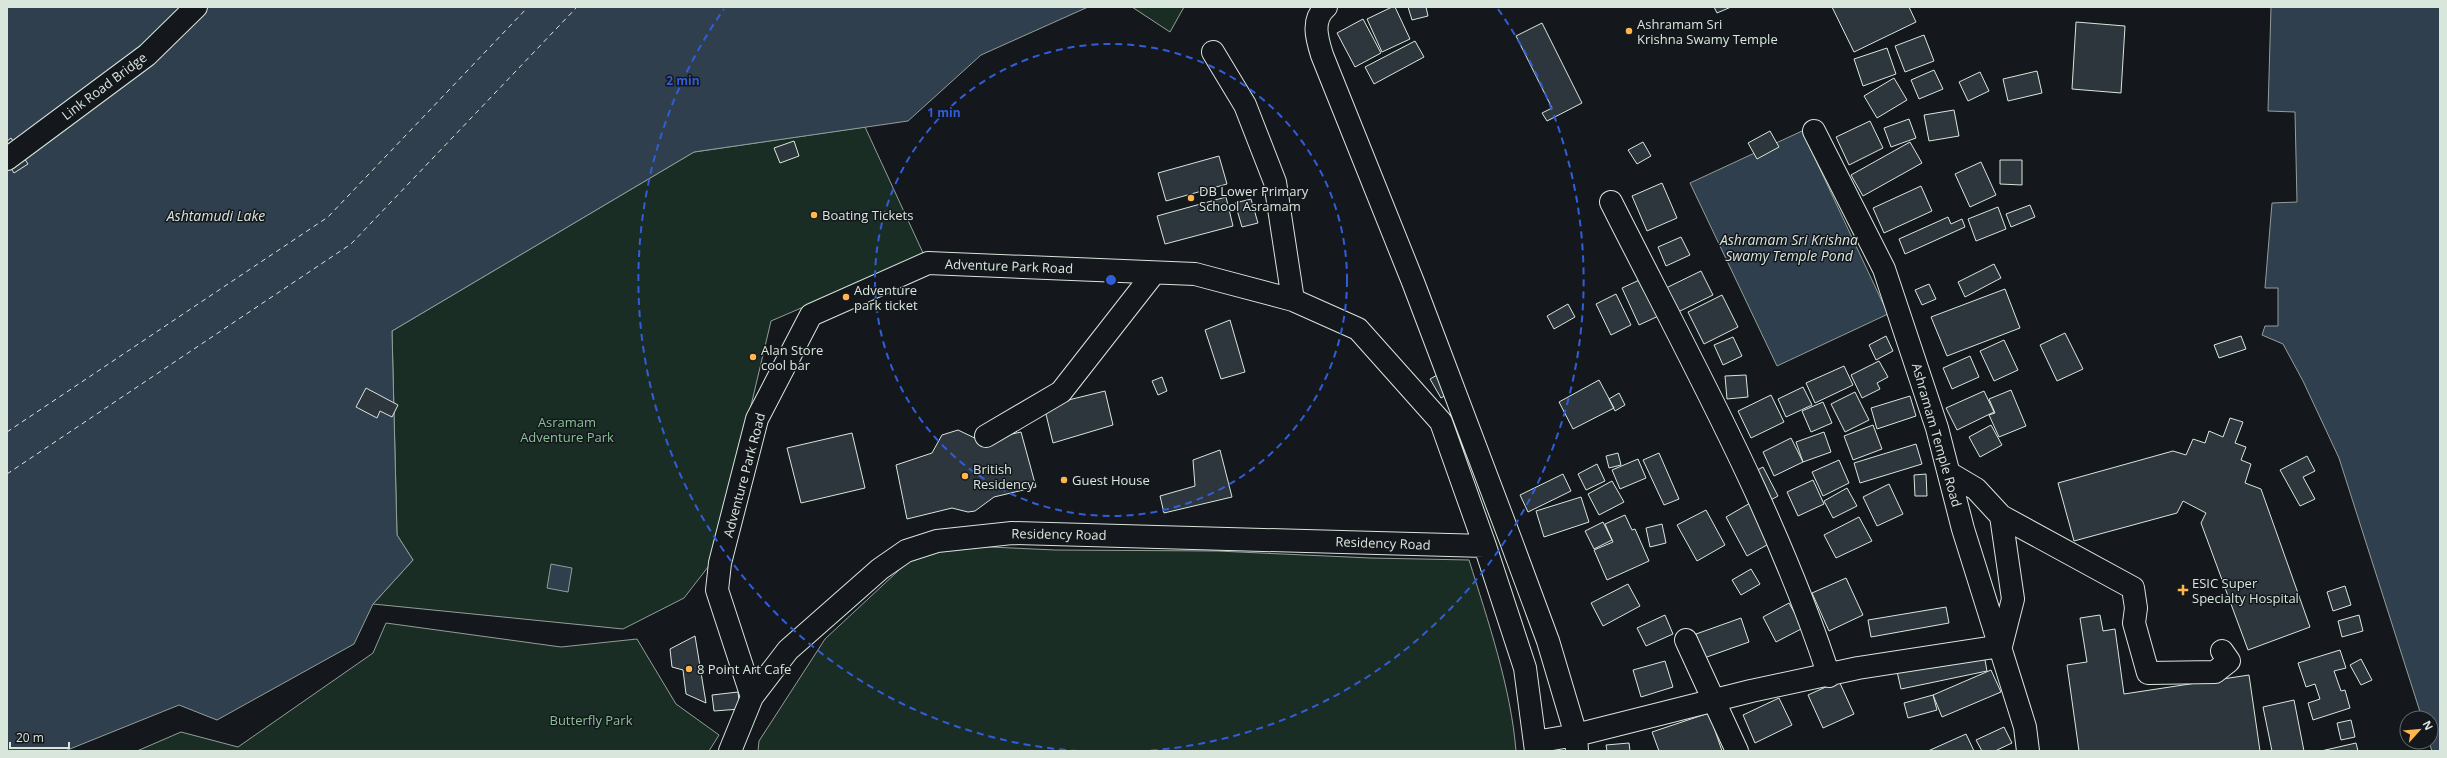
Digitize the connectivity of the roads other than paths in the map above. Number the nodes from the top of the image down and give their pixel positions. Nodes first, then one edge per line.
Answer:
1 (196, 7) edge
2 (1326, 7) edge
3 (1213, 52) dead end
4 (1814, 131) dead end
5 (7, 158) edge
6 (1611, 202) dead end
7 (1154, 273) junction
8 (1293, 300) junction
9 (986, 436) dead end
10 (1948, 473) junction
11 (2003, 526) junction
12 (1485, 546) junction
13 (1971, 554) junction
14 (1686, 640) dead end
15 (2001, 646) junction
16 (2222, 651) dead end
17 (1829, 676) junction
18 (752, 697) junction
19 (1714, 702) junction
20 (1576, 743) edge
21 (1536, 746) edge
22 (730, 751) edge
23 (1737, 751) edge
24 (2028, 751) edge

1 - 5 street, Link Road Bridge
2 - 20 street
3 - 8 street
4 - 10 street, Ashramam Temple Road
6 - 17 street
7 - 8 street, Adventure Park Road
7 - 9 street
7 - 18 street, Adventure Park Road
8 - 12 street, Adventure Park Road
10 - 11 street
10 - 13 street, Ashramam Temple Road
11 - 13 street
11 - 15 street
11 - 16 street
12 - 18 street, Residency Road
12 - 21 street, Adventure Park Road
13 - 15 street, Ashramam Temple Road
14 - 19 street
15 - 17 street
15 - 24 street, Ashramam Temple Road
17 - 19 street
18 - 22 street, Residency Road
19 - 20 street
19 - 23 street
20 - 21 street

